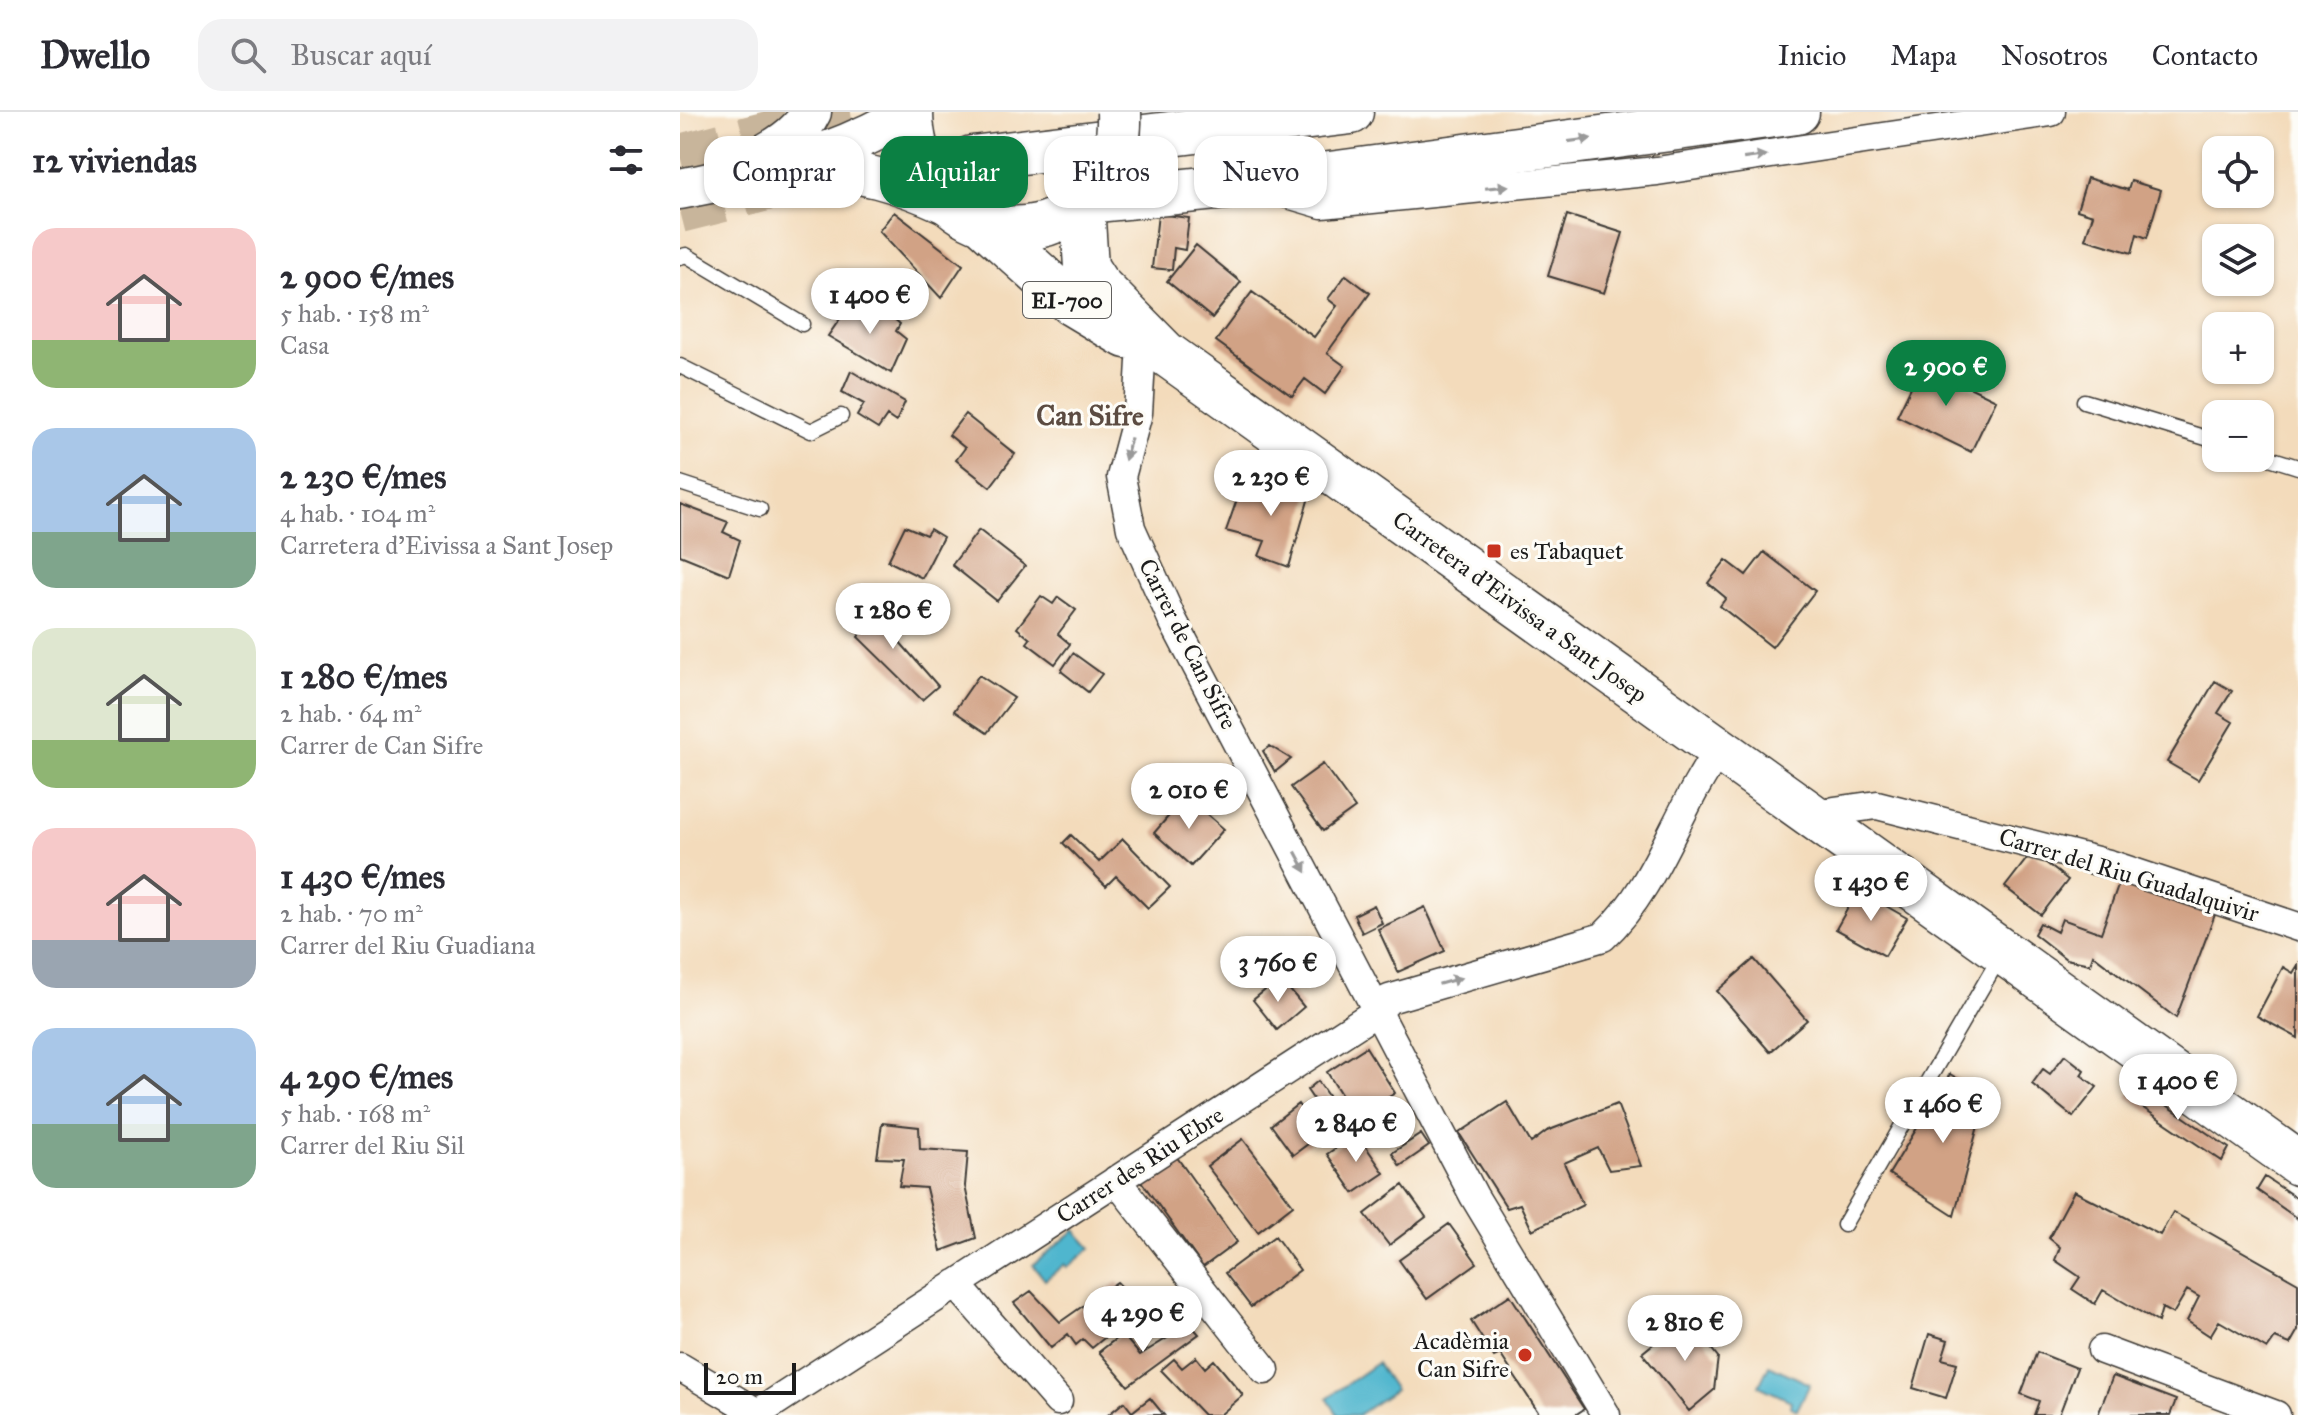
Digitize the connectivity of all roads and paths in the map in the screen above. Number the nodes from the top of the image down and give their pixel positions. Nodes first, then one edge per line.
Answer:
1 (811, 112) edge
2 (911, 112) edge
3 (1119, 112) edge
4 (1351, 112) edge
5 (1797, 112) edge
6 (2051, 112) edge
7 (863, 136) edge
8 (1119, 136) edge
9 (1028, 151) edge
10 (864, 173) edge
11 (1327, 174) edge
12 (691, 187) edge
13 (1327, 204) edge
14 (1075, 208) edge
15 (1089, 208) edge
16 (966, 214) junction
17 (680, 257) edge
18 (802, 324) dead end
19 (1153, 349) junction
20 (680, 366) edge
21 (2084, 401) dead end
22 (841, 416) dead end
23 (2202, 437) edge
24 (2274, 459) edge
25 (2298, 467) edge
26 (680, 483) edge
27 (760, 509) dead end
28 (1719, 750) junction
29 (1824, 824) junction
30 (2298, 927) edge
31 (2003, 952) junction
32 (1379, 1010) junction
33 (2298, 1163) edge
34 (1116, 1180) junction
35 (1844, 1225) dead end
36 (956, 1284) junction
37 (2102, 1350) dead end
38 (680, 1367) edge
39 (1265, 1370) dead end
40 (1058, 1401) dead end
41 (759, 1414) edge
42 (1606, 1415) edge
43 (2276, 1415) edge

1 - 12 street
2 - 7 street
2 - 16 main road, Carretera d'Eivissa a Sant Josep
3 - 8 main road, bridge
4 - 9 main road
11 -> 5 main road
13 -> 6 street
10 - 16 street
14 - 16 main road
15 - 19 main road, Carretera d'Eivissa a Sant Josep / EI-700
16 - 19 main road, Carretera d'Eivissa a Sant Josep / EI-700
17 - 18 lane
19 - 28 main road, Carretera d'Eivissa a Sant Josep / EI-700
19 -> 32 street, Carrer de Can Sifre
20 - 22 lane
21 - 23 lane
24 - 25 lane
26 - 27 lane
28 - 29 main road, EI-700
32 -> 28 street, Carrer des Riu Ebre
29 - 30 street, Carrer del Riu Guadalquivir
29 - 31 main road, EI-700
31 - 33 main road, EI-700
31 - 35 lane
32 - 34 street, Carrer des Riu Ebre
32 - 42 street, Carrer de Can Sifre
34 - 36 street, Carrer des Riu Ebre
34 - 39 street
36 - 40 street
36 - 41 street, Carrer des Riu Ebre
37 - 43 street
38 - 41 street

